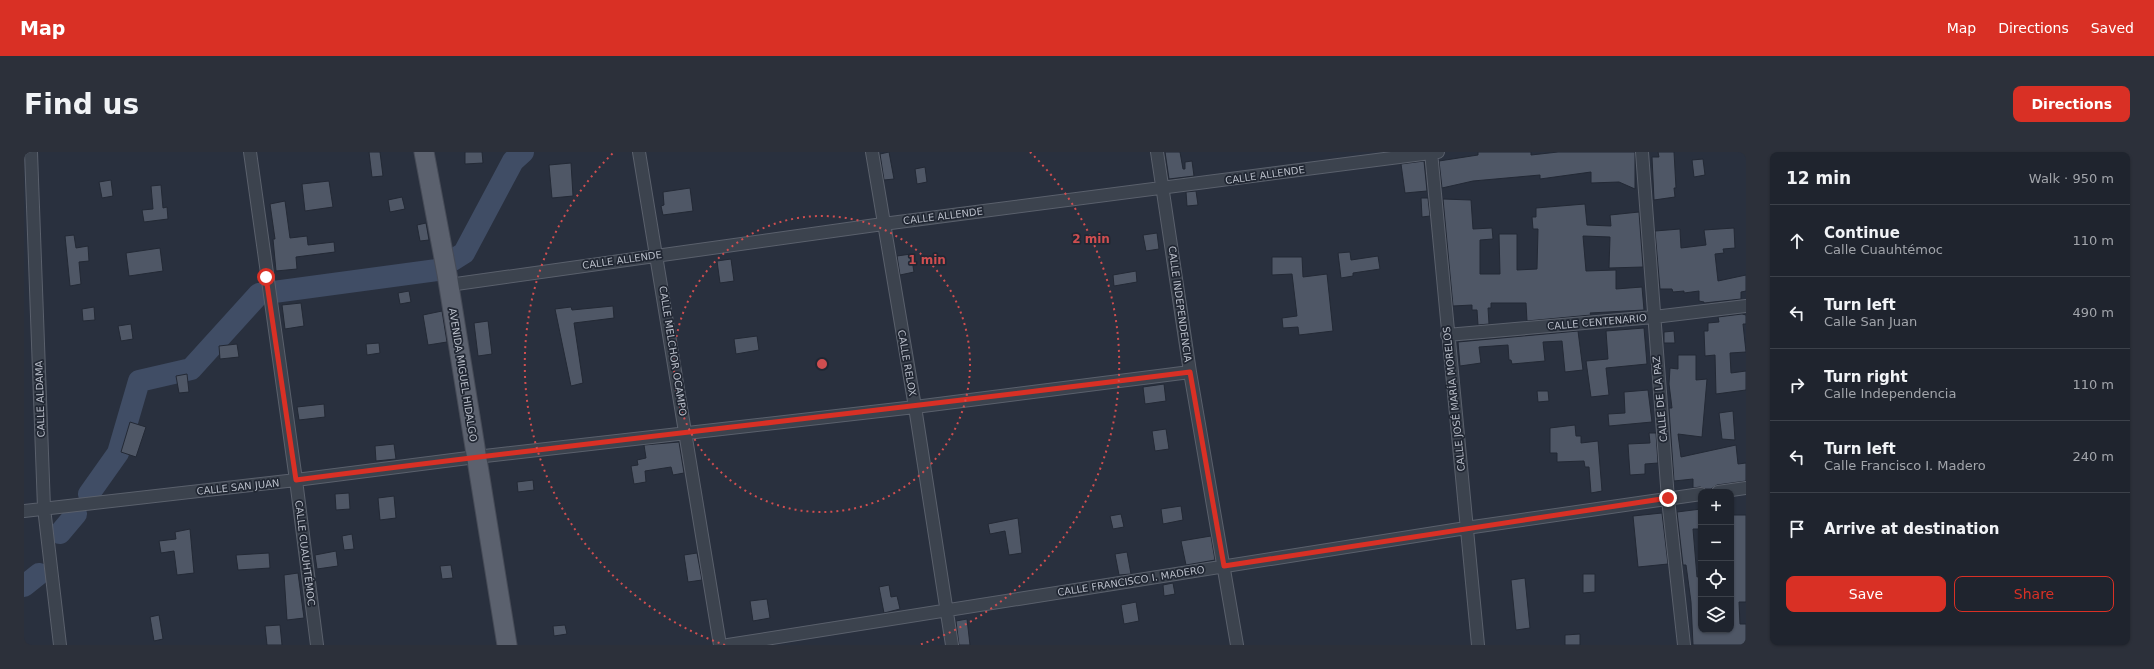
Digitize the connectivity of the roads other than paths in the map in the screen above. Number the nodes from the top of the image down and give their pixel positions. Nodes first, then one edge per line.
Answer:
1 (31, 152) edge
2 (250, 152) edge
3 (424, 152) edge
4 (639, 152) edge
5 (872, 152) edge
6 (1157, 152) edge
7 (1434, 152) edge
8 (1642, 152) edge
9 (1163, 189) junction
10 (883, 224) junction
11 (657, 255) junction
12 (448, 280) junction
13 (1746, 306) edge
14 (1654, 317) junction
15 (1448, 335) junction
16 (1190, 372) junction
17 (915, 407) junction
18 (686, 433) junction
19 (476, 457) junction
20 (296, 480) junction
21 (1746, 488) edge
22 (1734, 490) edge
23 (1698, 494) edge
24 (1668, 498) junction
25 (44, 508) junction
26 (24, 511) edge
27 (1466, 528) junction
28 (1224, 566) junction
29 (947, 610) junction
30 (60, 645) edge
31 (317, 645) edge
32 (507, 645) edge
33 (720, 645) edge
34 (728, 645) edge
35 (952, 645) edge
36 (1237, 645) edge
37 (1478, 645) edge
38 (1684, 645) edge

1 - 25 street, CALLE ALDAMA
2 - 20 street, CALLE CUAUHTÉMOC
3 - 12 main road, AVENIDA MIGUEL HIDALGO
4 - 11 street, CALLE MELCHOR OCAMPO
5 - 10 street, CALLE RELOX
6 - 9 street, CALLE INDEPENDENCIA
7 - 9 street, CALLE ALLENDE
7 - 15 street, CALLE JOSÉ MARÍA MORELOS
8 - 14 street, CALLE DE LA PAZ
9 - 10 street, CALLE ALLENDE
9 - 16 street, CALLE INDEPENDENCIA
10 - 11 street, CALLE ALLENDE
10 - 17 street, CALLE RELOX
11 - 12 street, CALLE ALLENDE
11 - 18 street, CALLE MELCHOR OCAMPO
12 - 19 main road, AVENIDA MIGUEL HIDALGO
13 - 14 street, CALLE CENTENARIO
14 - 15 street, CALLE CENTENARIO
14 - 24 street, CALLE DE LA PAZ
15 - 27 street, CALLE JOSÉ MARÍA MORELOS
16 - 17 street, CALLE SAN JUAN
16 - 28 street, CALLE INDEPENDENCIA
17 - 18 street, CALLE SAN JUAN
17 - 29 street, CALLE RELOX
18 - 19 street, CALLE SAN JUAN
18 - 33 street, CALLE MELCHOR OCAMPO
19 - 20 street, CALLE SAN JUAN
19 - 32 main road, AVENIDA MIGUEL HIDALGO
20 - 25 street, CALLE SAN JUAN
20 - 31 street, CALLE CUAUHTÉMOC
21 - 22 street
23 - 24 street, CALLE FRANCISCO I. MADERO
24 - 27 street, CALLE FRANCISCO I. MADERO
24 - 38 street, CALLE DE LA PAZ
25 - 26 street, CALLE SAN JUAN
25 - 30 street, CALLE ALDAMA
27 - 28 street, CALLE FRANCISCO I. MADERO
27 - 37 street, CALLE JOSÉ MARÍA MORELOS
28 - 29 street, CALLE FRANCISCO I. MADERO
28 - 36 street, CALLE INDEPENDENCIA
29 - 34 street, CALLE FRANCISCO I. MADERO
29 - 35 street, CALLE RELOX

